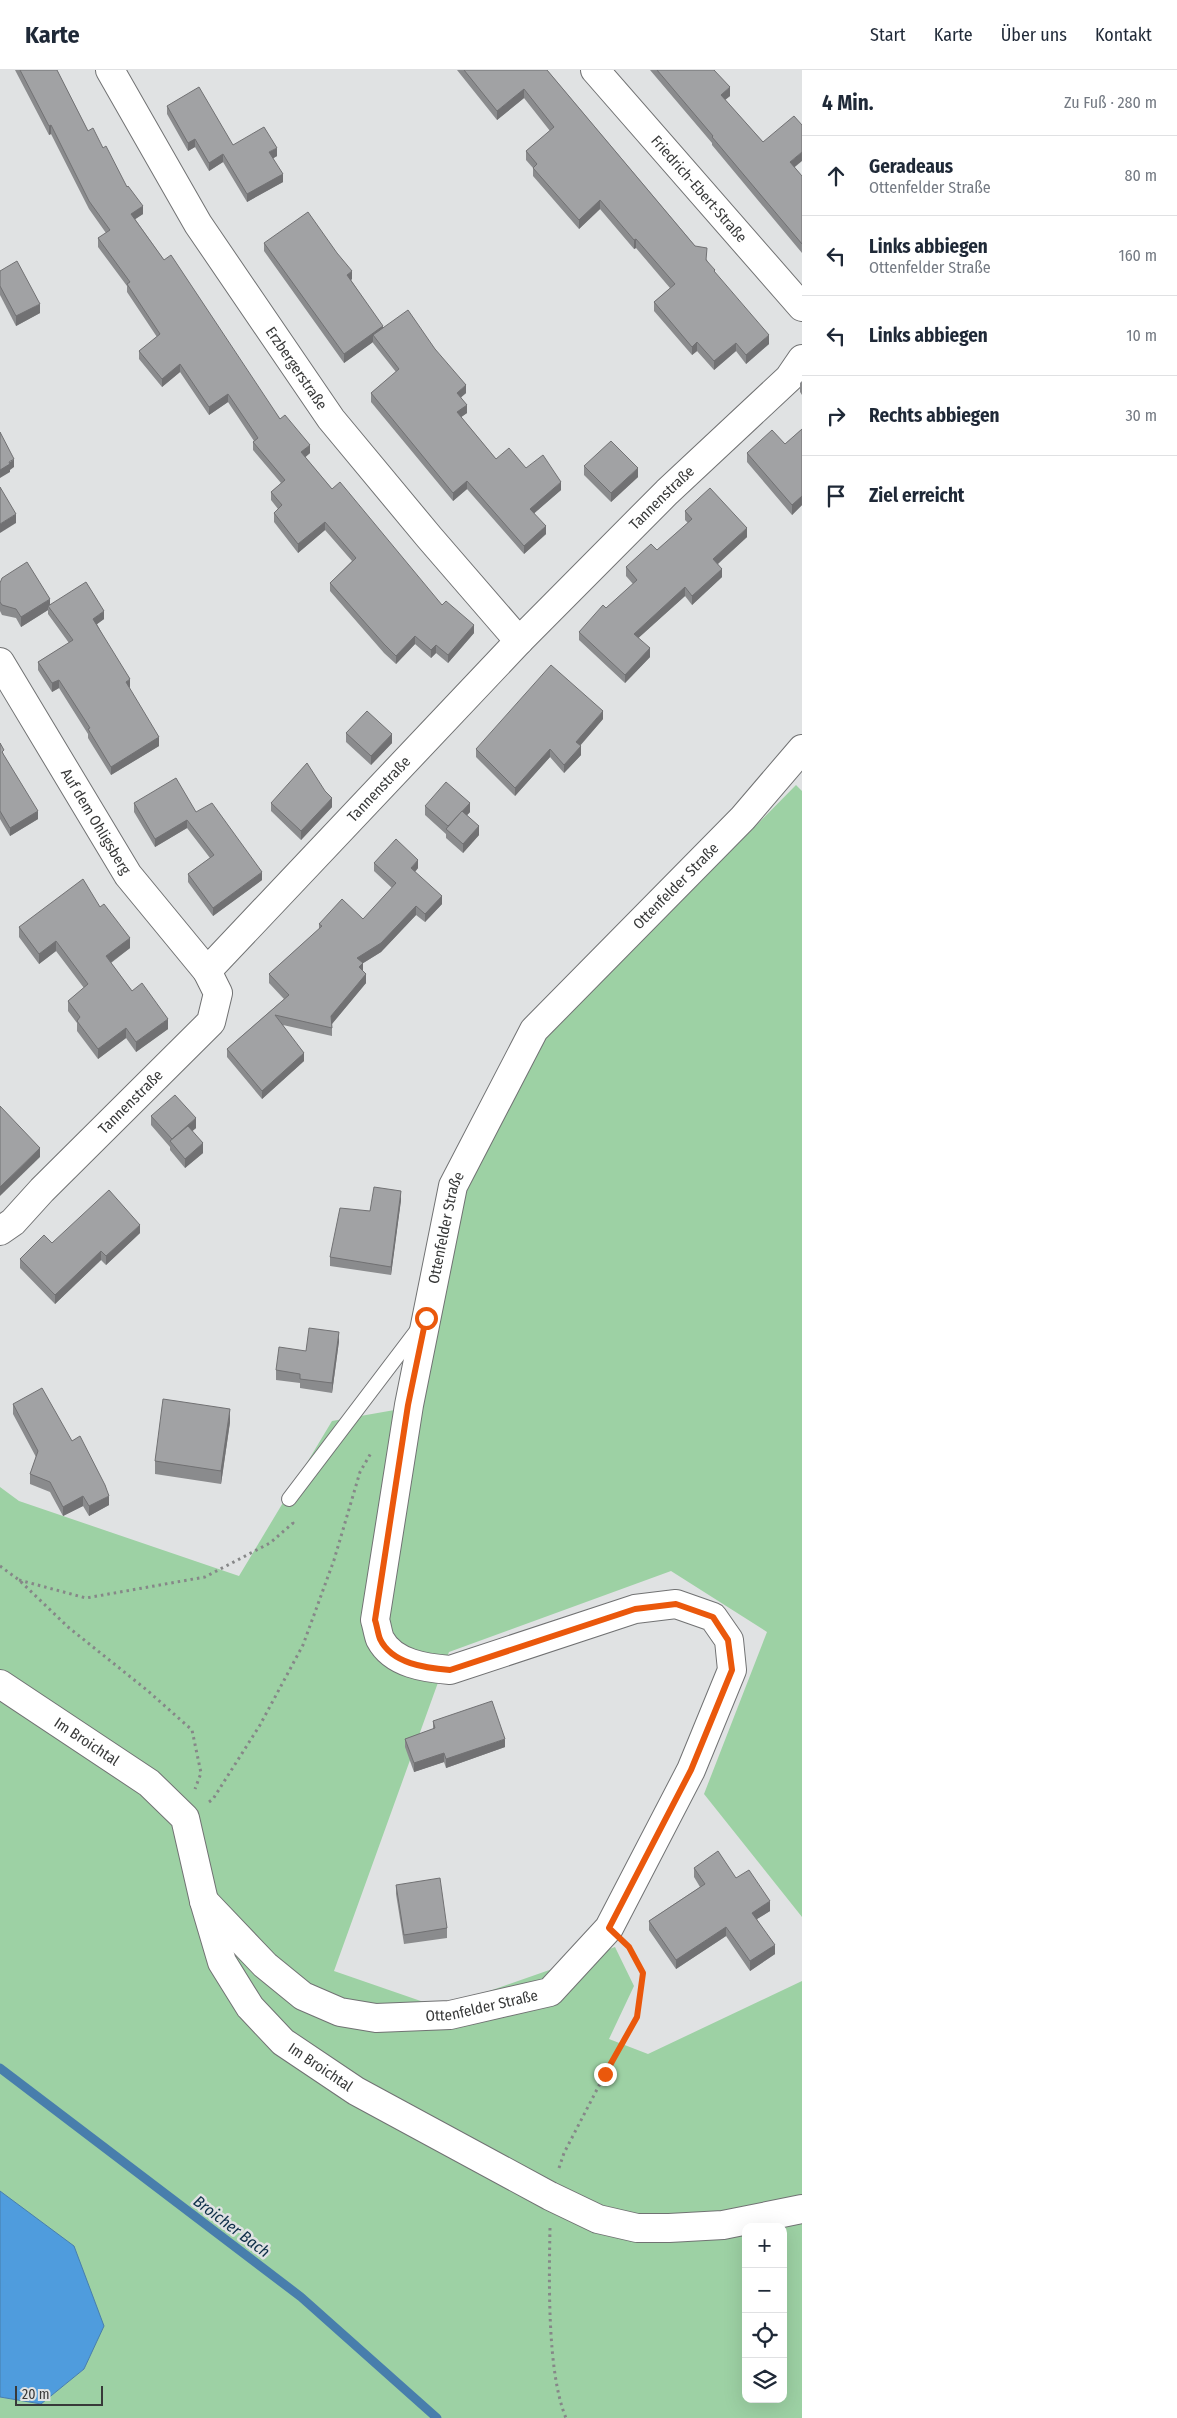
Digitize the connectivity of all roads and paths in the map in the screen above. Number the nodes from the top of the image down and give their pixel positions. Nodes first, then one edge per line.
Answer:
1 (110, 70) edge
2 (595, 70) edge
3 (802, 307) edge
4 (802, 359) edge
5 (520, 641) junction
6 (0, 662) edge
7 (802, 749) edge
8 (207, 971) junction
9 (0, 1231) edge
10 (426, 1318) junction
11 (405, 1426) junction
12 (289, 1499) joint
13 (0, 1566) edge
14 (19, 1580) junction
15 (0, 1684) edge
16 (185, 1818) junction
17 (204, 1901) junction
18 (609, 1928) junction
19 (550, 2196) junction
20 (802, 2209) edge
21 (566, 2418) edge

1 - 5 street, Erzbergerstraße
2 - 3 street, Friedrich-Ebert-Straße
4 - 5 street, Tannenstraße
5 - 8 street, Tannenstraße
6 - 8 street, Auf dem Ohligsberg
7 - 10 street, Ottenfelder Straße
8 - 9 street, Tannenstraße
10 - 11 street, Ottenfelder Straße
10 - 12 lane
11 - 16 path
11 - 18 street, Ottenfelder Straße
12 - 14 path
13 - 14 path
14 - 16 path
15 - 16 street, Im Broichtal
16 - 17 street, Im Broichtal
17 - 18 street, Ottenfelder Straße
17 - 19 street, Im Broichtal
18 - 19 path
19 - 20 street, Im Broichtal
19 - 21 path

